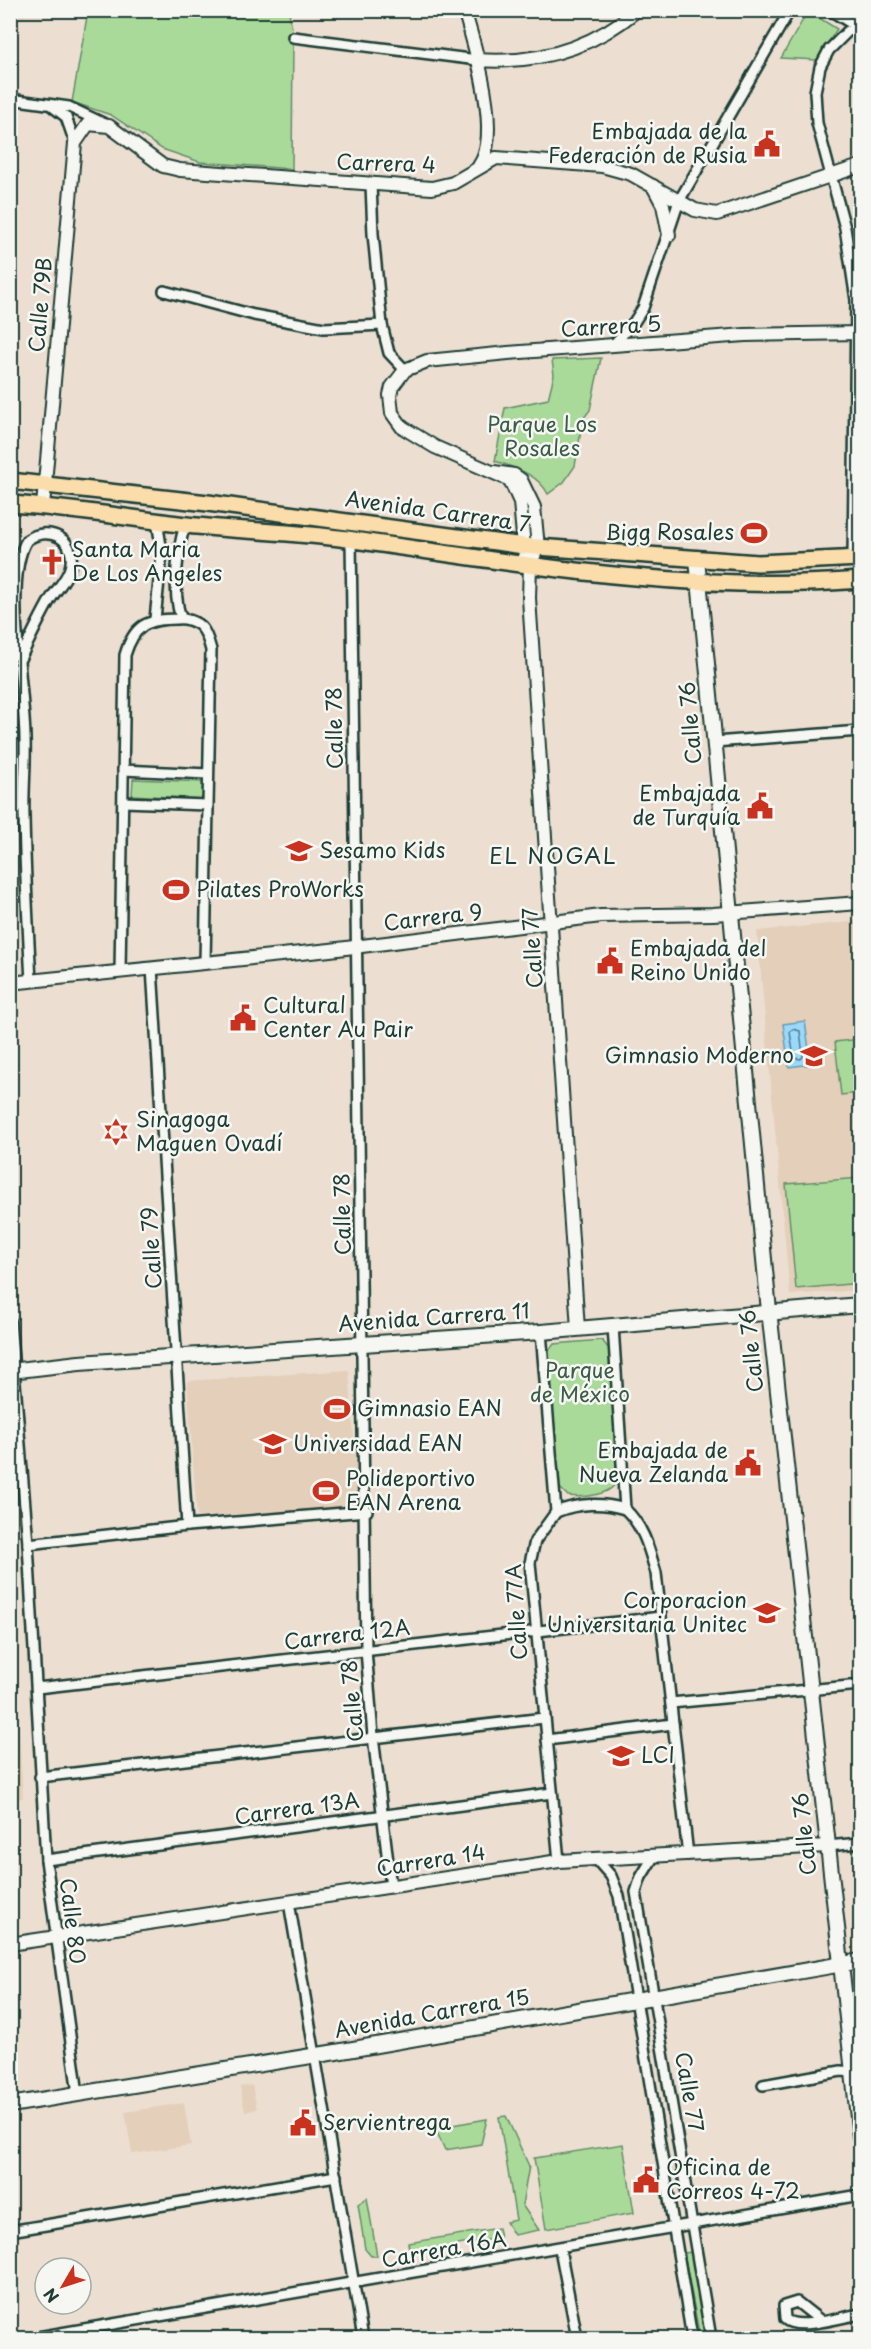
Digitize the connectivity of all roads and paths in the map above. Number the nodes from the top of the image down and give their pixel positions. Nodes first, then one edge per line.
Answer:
1 (464, 10) edge
2 (637, 10) edge
3 (830, 10) edge
4 (789, 11) edge
5 (859, 27) edge
6 (292, 37) dead end
7 (478, 60) junction
8 (10, 99) edge
9 (46, 102) junction
10 (109, 126) junction
11 (75, 143) junction
12 (488, 144) junction
13 (503, 158) junction
14 (861, 166) edge
15 (478, 167) junction
16 (830, 175) junction
17 (649, 183) junction
18 (371, 184) junction
19 (679, 201) junction
20 (669, 236) junction
21 (164, 291) dead end
22 (858, 301) edge
23 (382, 325) junction
24 (860, 334) edge
25 (613, 345) junction
26 (405, 370) junction
27 (10, 482) edge
28 (45, 484) junction
29 (10, 504) edge
30 (42, 506) junction
31 (158, 521) junction
32 (185, 525) junction
33 (351, 540) junction
34 (531, 546) junction
35 (857, 558) edge
36 (697, 559) junction
37 (530, 565) junction
38 (699, 580) junction
39 (861, 580) edge
40 (181, 618) junction
41 (155, 619) junction
42 (20, 659) junction
43 (861, 731) edge
44 (714, 742) junction
45 (123, 770) junction
46 (208, 774) junction
47 (123, 802) junction
48 (207, 805) junction
49 (861, 903) edge
50 (730, 913) junction
51 (551, 923) junction
52 (357, 947) junction
53 (205, 963) junction
54 (152, 969) junction
55 (120, 972) junction
56 (31, 981) junction
57 (10, 983) edge
58 (861, 1305) edge
59 (769, 1313) junction
60 (10, 1321) edge
61 (613, 1326) junction
62 (578, 1329) junction
63 (540, 1332) junction
64 (363, 1344) junction
65 (176, 1356) junction
66 (13, 1370) edge
67 (625, 1509) junction
68 (366, 1511) junction
69 (556, 1512) junction
70 (187, 1526) junction
71 (28, 1544) junction
72 (661, 1617) junction
73 (535, 1631) junction
74 (366, 1650) junction
75 (861, 1685) edge
76 (37, 1688) junction
77 (809, 1688) junction
78 (671, 1703) junction
79 (544, 1718) junction
80 (673, 1724) junction
81 (373, 1736) junction
82 (547, 1740) junction
83 (40, 1777) junction
84 (552, 1793) junction
85 (383, 1815) junction
86 (861, 1843) edge
87 (827, 1846) junction
88 (688, 1855) junction
89 (654, 1856) junction
90 (596, 1859) junction
91 (46, 1860) junction
92 (559, 1861) junction
93 (391, 1887) junction
94 (289, 1902) junction
95 (55, 1936) junction
96 (10, 1944) edge
97 (861, 1961) edge
98 (841, 1964) junction
99 (653, 1996) junction
100 (635, 2000) junction
101 (315, 2055) junction
102 (853, 2072) junction
103 (763, 2085) dead end
104 (78, 2094) junction
105 (10, 2105) edge
106 (859, 2108) edge
107 (861, 2136) edge
108 (336, 2176) junction
109 (861, 2195) edge
110 (692, 2226) junction
111 (674, 2229) junction
112 (10, 2231) edge
113 (560, 2249) junction
114 (354, 2284) junction
115 (861, 2314) edge
116 (821, 2321) dead end
117 (32, 2338) edge
118 (363, 2338) edge
119 (576, 2338) edge
120 (692, 2338) edge
121 (711, 2338) edge

1 - 7 street
2 - 7 street
3 - 5 street
4 - 19 street
5 - 16 street
6 - 7 street
7 - 12 street
8 - 9 street, Carrera 4
9 - 10 street, Carrera 4
9 - 11 street, Calle 79B
10 - 11 street
10 - 18 street, Carrera 4
11 - 28 street, Calle 79B
12 - 13 street
12 - 15 street
13 - 15 street, Carrera 4
13 - 17 street, Carrera 4
14 - 16 street, Carrera 4
15 - 18 street, Carrera 4
16 - 19 street, Carrera 4
16 - 22 street
17 - 19 street, Carrera 4
17 - 20 street
18 - 23 street
19 - 20 street
20 - 25 street
21 - 23 street
22 - 24 street
23 - 26 street
24 - 25 street, Carrera 5
24 - 35 street
25 - 26 street, Carrera 5
26 - 34 street, Calle 77
27 - 28 main road, Avenida Carrera 7
28 - 30 street, Calle 79B
28 - 34 main road, Avenida Carrera 7
29 - 30 main road, Avenida Carrera 7
30 - 31 main road, Avenida Carrera 7
31 - 32 main road, Avenida Carrera 7
31 - 41 street
32 - 33 main road, Avenida Carrera 7
32 - 40 street
33 - 37 main road, Avenida Carrera 7
33 - 52 street, Calle 78
34 - 36 main road, Avenida Carrera 7
34 - 37 street, Calle 77
35 - 36 main road, Avenida Carrera 7
36 - 38 main road, Calle 76
37 - 38 main road, Avenida Carrera 7
37 - 51 street, Calle 77
38 - 39 main road, Avenida Carrera 7
38 - 44 main road, Calle 76
40 - 41 street
40 - 46 street
41 - 45 street
42 - 42 street
42 - 56 street
43 - 44 street
44 - 50 main road, Calle 76
45 - 46 street
45 - 47 street
46 - 48 street
47 - 48 street
47 - 55 street
48 - 53 street
49 - 50 street, Carrera 9
50 - 51 street, Carrera 9
50 - 59 main road, Calle 76
51 - 52 street, Carrera 9
51 - 62 street, Calle 77
52 - 53 street, Carrera 9
52 - 64 street, Calle 78
53 - 54 street, Carrera 9
54 - 55 street, Carrera 9
54 - 65 street, Calle 79
55 - 56 street, Carrera 9
56 - 57 street, Carrera 9
58 - 59 main road, Avenida Carrera 11
59 - 61 main road, Avenida Carrera 11
59 - 77 main road, Calle 76
60 - 66 street, Calle 80
61 - 62 main road, Avenida Carrera 11
61 - 67 street
62 - 63 main road, Avenida Carrera 11
63 - 64 main road, Avenida Carrera 11
63 - 69 street
64 - 65 main road, Avenida Carrera 11
64 - 68 street, Calle 78
65 - 66 main road, Avenida Carrera 11
65 - 70 street, Calle 79
66 - 71 street, Calle 80
67 - 69 street
67 - 72 street
68 - 70 street
68 - 74 street, Calle 78
69 - 73 street, Calle 77A
70 - 71 street
71 - 76 street, Calle 80
72 - 73 street, Carrera 12A
72 - 78 street
73 - 74 street, Carrera 12A
73 - 79 street, Calle 77A
74 - 76 street, Carrera 12A
74 - 81 street, Calle 78
75 - 77 street
76 - 83 street, Calle 80
77 - 78 street
77 - 87 main road, Calle 76
78 - 80 street
79 - 81 street
79 - 82 street, Calle 77A
80 - 82 street
80 - 88 street
81 - 83 street
81 - 85 street, Calle 78
82 - 84 street, Calle 77A
83 - 91 street, Calle 80
84 - 85 street, Carrera 13A
84 - 92 street, Calle 77A
85 - 91 street, Carrera 13A
85 - 93 street, Calle 78
86 - 87 street, Carrera 14
87 - 88 street, Carrera 14
87 - 98 main road, Calle 76
88 - 89 street, Carrera 14
89 - 90 street, Carrera 14
89 - 99 street, Calle 77
90 - 92 street, Carrera 14
90 - 100 street, Calle 77
91 - 95 street, Calle 80
92 - 93 street, Carrera 14
93 - 94 street, Carrera 14
94 - 95 street, Carrera 14
94 - 101 street
95 - 96 street, Carrera 14
95 - 104 street, Calle 80
97 - 98 main road, Avenida Carrera 15
98 - 99 main road, Avenida Carrera 15
98 - 102 main road, Calle 76
99 - 100 main road, Avenida Carrera 15
99 - 110 street, Calle 77
100 - 101 main road, Avenida Carrera 15
100 - 111 street, Calle 77
101 - 104 main road, Avenida Carrera 15
101 - 108 street
102 - 103 street
102 - 106 main road, Calle 76
104 - 105 main road, Avenida Carrera 15
106 - 107 main road, Calle 76
108 - 112 street
108 - 114 street
109 - 110 street, Carrera 16A
110 - 111 street, Carrera 16A
110 - 121 street, Calle 77
111 - 113 street, Carrera 16A
111 - 120 street, Calle 77
113 - 114 street, Carrera 16A
113 - 119 street
114 - 117 street, Carrera 16A
114 - 118 street
115 - 116 street

